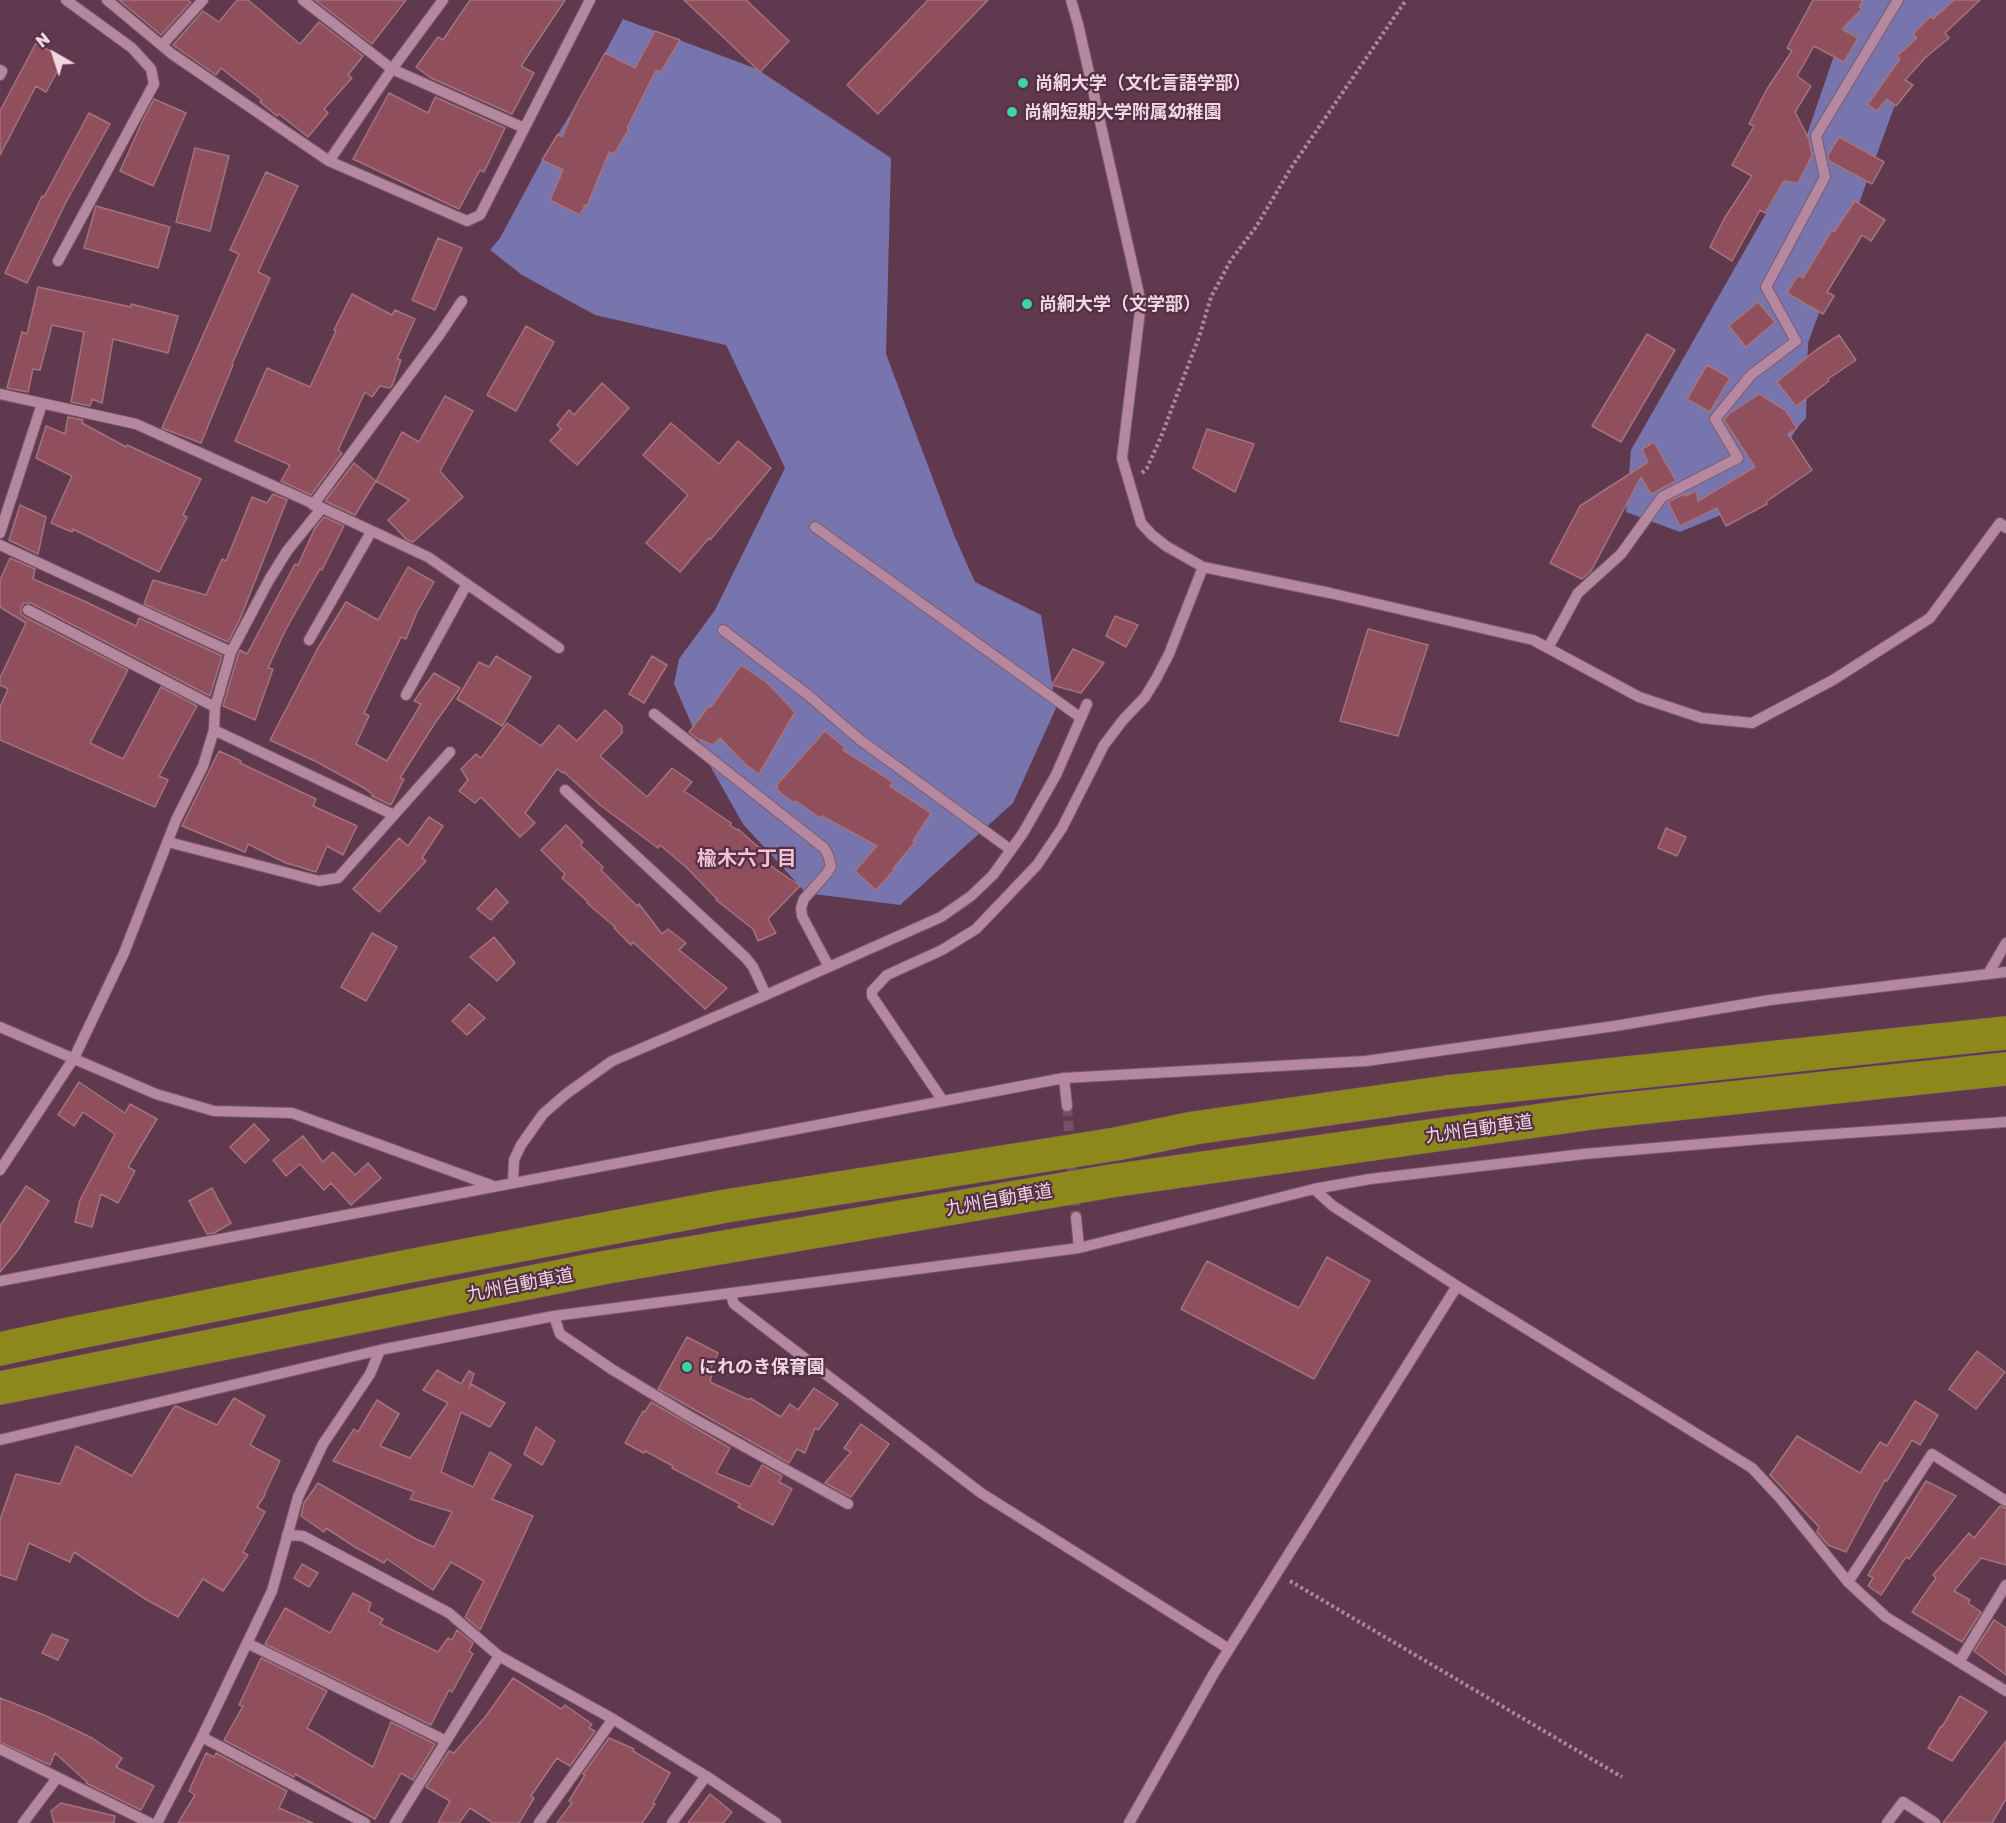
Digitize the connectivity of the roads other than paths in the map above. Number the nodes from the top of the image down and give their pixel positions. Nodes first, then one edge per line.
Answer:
1 (66, 0) edge
2 (107, 0) edge
3 (202, 0) edge
4 (303, 0) edge
5 (443, 0) edge
6 (590, 0) edge
7 (1071, 0) edge
8 (1898, 0) edge
9 (162, 45) junction
10 (392, 69) junction
11 (524, 128) junction
12 (329, 160) junction
13 (58, 261) dead end
14 (462, 301) dead end
15 (0, 394) edge
16 (42, 404) junction
17 (317, 508) junction
18 (815, 527) dead end
19 (2006, 528) edge
20 (371, 532) junction
21 (0, 533) edge
22 (0, 544) edge
23 (1203, 567) junction
24 (467, 584) junction
25 (28, 610) dead end
26 (723, 630) dead end
27 (309, 640) dead end
28 (559, 648) dead end
29 (1548, 648) junction
30 (231, 652) junction
31 (406, 695) dead end
32 (1087, 704) dead end
33 (215, 707) junction
34 (654, 714) dead end
35 (1081, 718) junction
36 (214, 730) junction
37 (450, 752) dead end
38 (565, 790) dead end
39 (394, 815) junction
40 (168, 842) junction
41 (1011, 850) junction
42 (2006, 943) edge
43 (829, 967) junction
44 (2006, 972) edge
45 (1988, 974) junction
46 (766, 995) junction
47 (0, 1027) edge
48 (2006, 1033) edge
49 (74, 1058) junction
50 (2006, 1069) edge
51 (1064, 1078) junction
52 (944, 1101) junction
53 (1067, 1106) tunnel mouth
54 (2006, 1122) edge
55 (0, 1170) edge
56 (513, 1182) junction
57 (493, 1186) junction
58 (1314, 1189) junction
59 (1076, 1217) tunnel mouth
60 (1079, 1248) junction
61 (0, 1281) edge
62 (1456, 1286) junction
63 (730, 1293) junction
64 (554, 1316) junction
65 (0, 1350) edge
66 (380, 1350) junction
67 (0, 1388) edge
68 (0, 1440) edge
69 (2006, 1501) edge
70 (848, 1504) dead end
71 (287, 1535) junction
72 (1848, 1582) junction
73 (2006, 1585) edge
74 (249, 1644) junction
75 (1229, 1649) junction
76 (499, 1656) junction
77 (1959, 1662) junction
78 (2006, 1691) edge
79 (613, 1719) junction
80 (202, 1737) junction
81 (446, 1741) junction
82 (0, 1749) edge
83 (706, 1776) junction
84 (57, 1778) junction
85 (23, 1823) edge
86 (150, 1823) edge
87 (158, 1823) edge
88 (365, 1823) edge
89 (395, 1823) edge
90 (539, 1823) edge
91 (672, 1823) edge
92 (776, 1823) edge
93 (1129, 1823) edge
94 (1887, 1823) edge
95 (1935, 1823) edge

1 - 13 street
2 - 9 street
3 - 9 street
4 - 10 street
5 - 10 street
6 - 11 street
7 - 23 street
8 - 29 street
9 - 12 street
10 - 11 street
10 - 12 street
11 - 12 street
14 - 17 street
15 - 16 street
16 - 17 street
16 - 21 street
17 - 20 street
17 - 30 street
18 - 35 street
19 - 29 street
20 - 24 street
20 - 27 street
22 - 30 street
23 - 29 street
23 - 52 street
24 - 28 street
24 - 31 street
25 - 33 street
26 - 41 street
30 - 33 street
32 - 35 street
33 - 36 street
34 - 43 street
35 - 41 street
36 - 39 street
36 - 40 street
37 - 39 street
38 - 46 street
39 - 40 street
40 - 49 street
41 - 43 street
42 - 45 street
43 - 46 street
44 - 45 street
45 - 51 street
46 - 56 street
47 - 49 street
48 - 65 highway, 九州自動車道
49 - 55 street
49 - 57 street
50 - 67 highway, 九州自動車道
51 - 52 street
51 - 53 street
52 - 56 street
54 - 58 street
56 - 57 street
57 - 61 street
58 - 60 street
58 - 62 street
59 - 60 street
60 - 63 street
62 - 72 street
62 - 75 street
63 - 64 street
63 - 75 street
64 - 66 street
64 - 70 street
66 - 68 street
66 - 71 street
69 - 72 street
71 - 74 street
71 - 76 street
72 - 77 street
73 - 77 street
74 - 80 street
74 - 81 street
75 - 93 street
76 - 79 street
76 - 81 street
77 - 78 street
79 - 83 street
79 - 90 street
80 - 87 street
80 - 88 street
81 - 89 street
82 - 84 street
83 - 91 street
83 - 92 street
84 - 85 street
84 - 86 street
94 - 95 street

